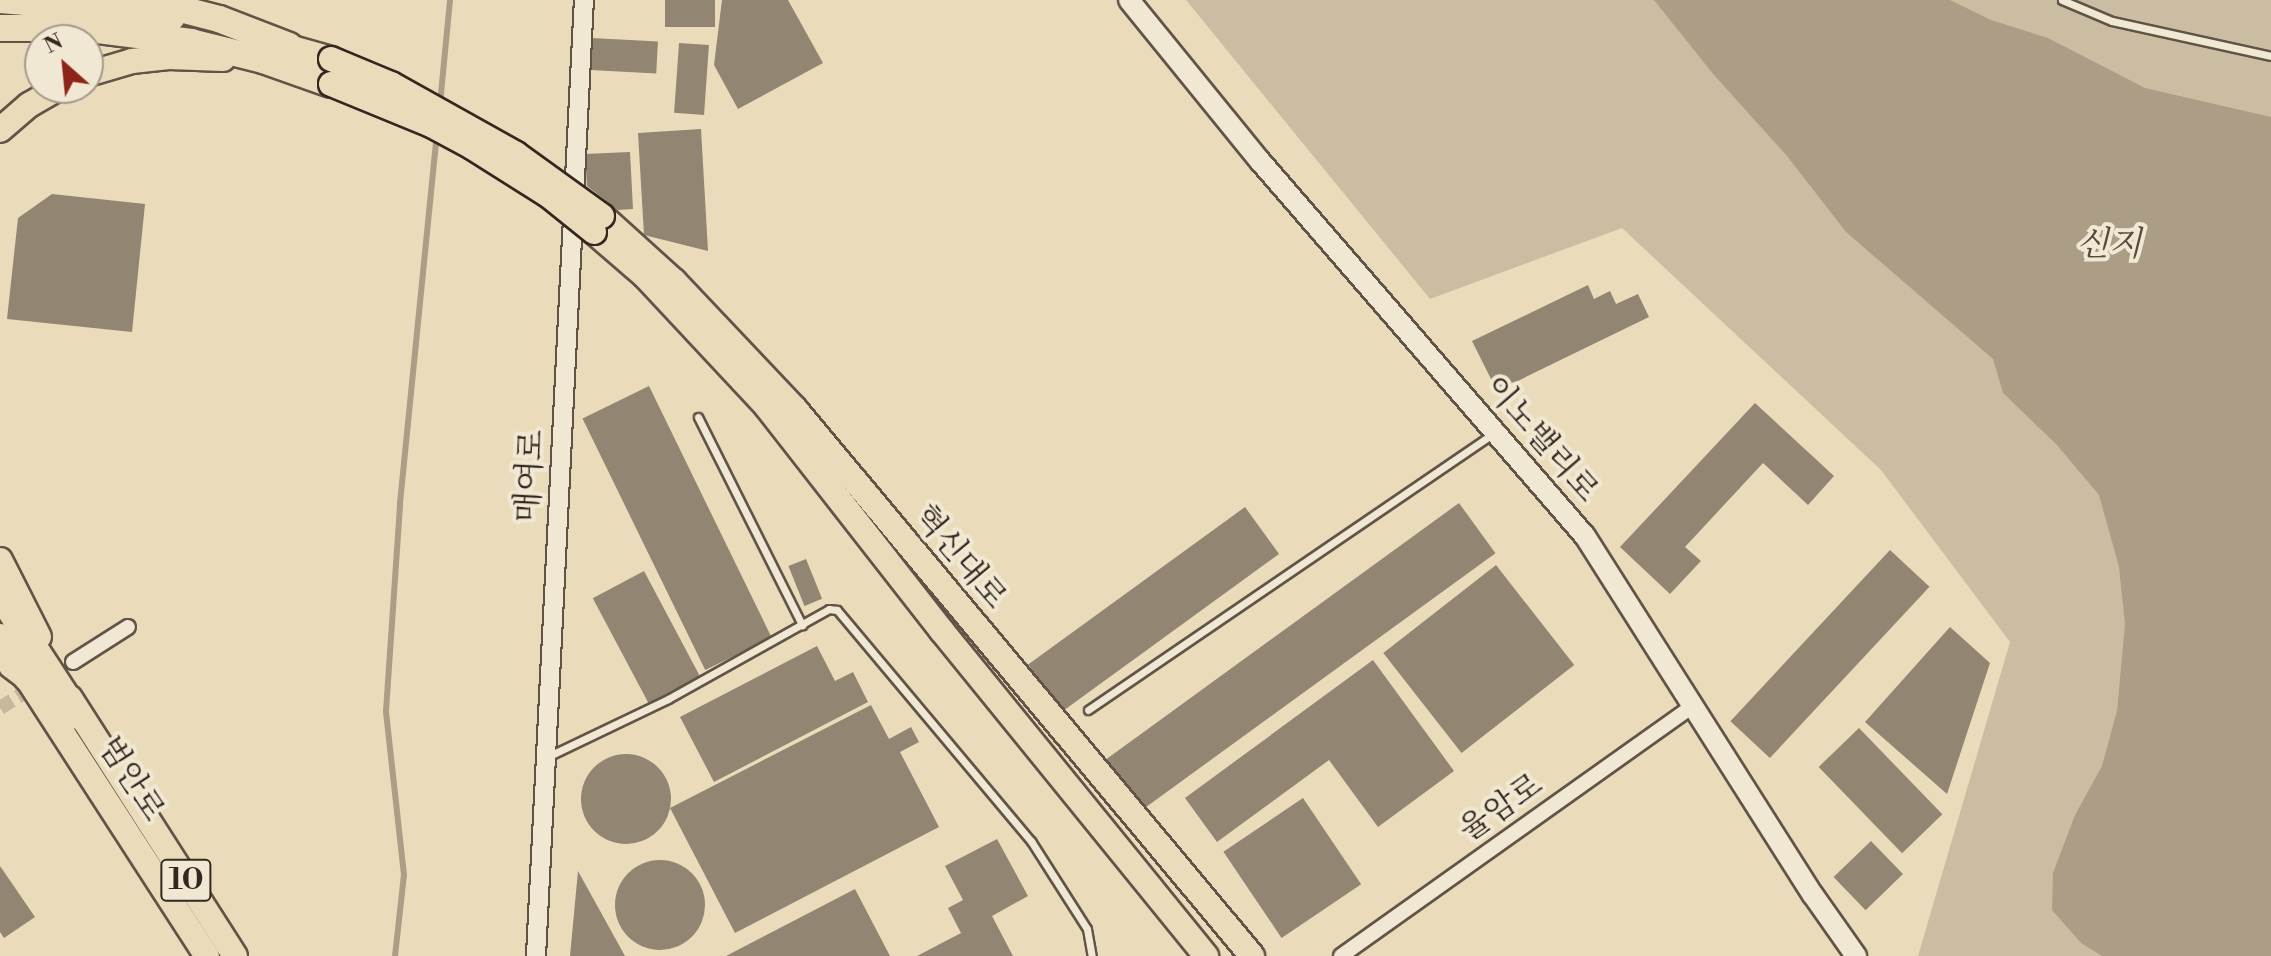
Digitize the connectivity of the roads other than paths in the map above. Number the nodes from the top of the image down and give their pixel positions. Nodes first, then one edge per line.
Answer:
1 (145, 0) edge
2 (584, 0) edge
3 (1129, 0) edge
4 (2062, 0) edge
5 (0, 1) edge
6 (0, 28) edge
7 (289, 46) junction
8 (2271, 56) edge
9 (104, 69) edge
10 (331, 71) junction
11 (31, 104) edge
12 (0, 130) edge
13 (598, 224) junction
14 (698, 417) dead end
15 (1496, 433) junction
16 (0, 560) edge
17 (0, 595) edge
18 (802, 625) junction
19 (128, 627) dead end
20 (0, 637) edge
21 (0, 657) edge
22 (73, 662) tunnel mouth
23 (27, 678) junction
24 (1694, 705) junction
25 (1088, 710) dead end
26 (79, 716) junction
27 (545, 758) junction
28 (128, 811) junction
29 (207, 956) edge
30 (235, 956) edge
31 (536, 956) edge
32 (1092, 956) edge
33 (1206, 956) edge
34 (1252, 956) edge
35 (1341, 956) edge
36 (1856, 956) edge

1 - 7 highway
2 - 27 street, 매여로
3 - 15 main road, 이노밸리로
4 - 8 lane
5 - 7 highway
6 - 10 highway
7 - 10 highway
9 - 10 highway
10 - 13 highway, bridge
11 - 12 highway
13 - 33 highway
13 - 34 highway, 혁신대로
14 - 18 lane
15 - 24 main road, 이노밸리로
15 - 25 lane
16 - 26 highway, 범안로
17 - 26 highway
18 - 27 lane
18 - 32 lane
19 - 22 street
20 - 23 highway
21 - 23 highway, 범안로
23 - 28 highway, 범안로
24 - 35 street, 율암로
24 - 36 main road, 이노밸리로
26 - 28 highway, 범안로 / 10
27 - 31 street, 매여로
28 - 29 highway, 범안로 / 10
28 - 30 highway, 범안로 / 10

